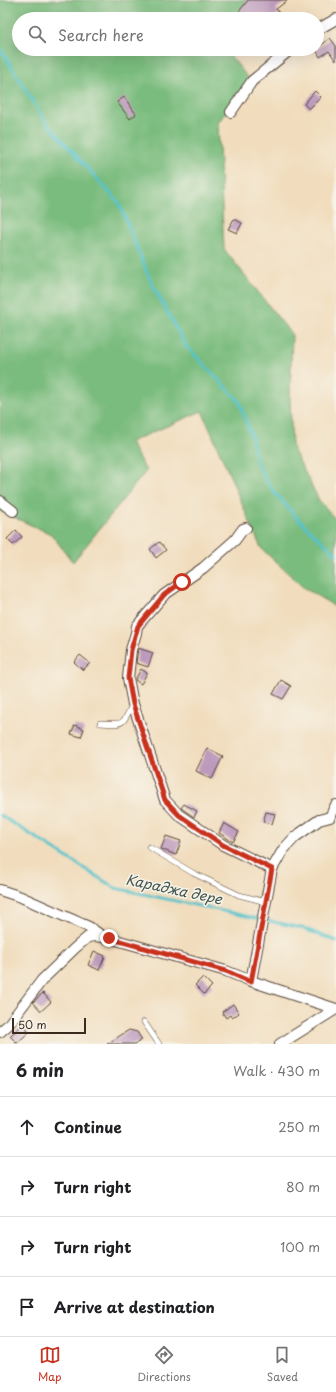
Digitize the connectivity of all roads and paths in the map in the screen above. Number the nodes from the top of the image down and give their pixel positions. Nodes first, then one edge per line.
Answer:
1 (336, 19) edge
2 (324, 26) edge
3 (282, 56) edge
4 (231, 112) dead end
5 (0, 501) edge
6 (13, 511) dead end
7 (246, 528) dead end
8 (133, 704) junction
9 (100, 723) dead end
10 (336, 805) edge
11 (149, 846) dead end
12 (272, 869) junction
13 (0, 890) edge
14 (266, 902) junction
15 (102, 936) junction
16 (251, 982) junction
17 (336, 1009) edge
18 (144, 1022) dead end
19 (0, 1032) edge
20 (159, 1044) edge
21 (280, 1044) edge

1 - 2 street
3 - 4 street
5 - 6 street
7 - 8 street
8 - 9 lane
8 - 12 street
10 - 12 street
11 - 14 lane
12 - 14 street
13 - 15 street
14 - 16 street
15 - 16 street
15 - 19 street
16 - 17 street
17 - 21 street
18 - 20 lane

